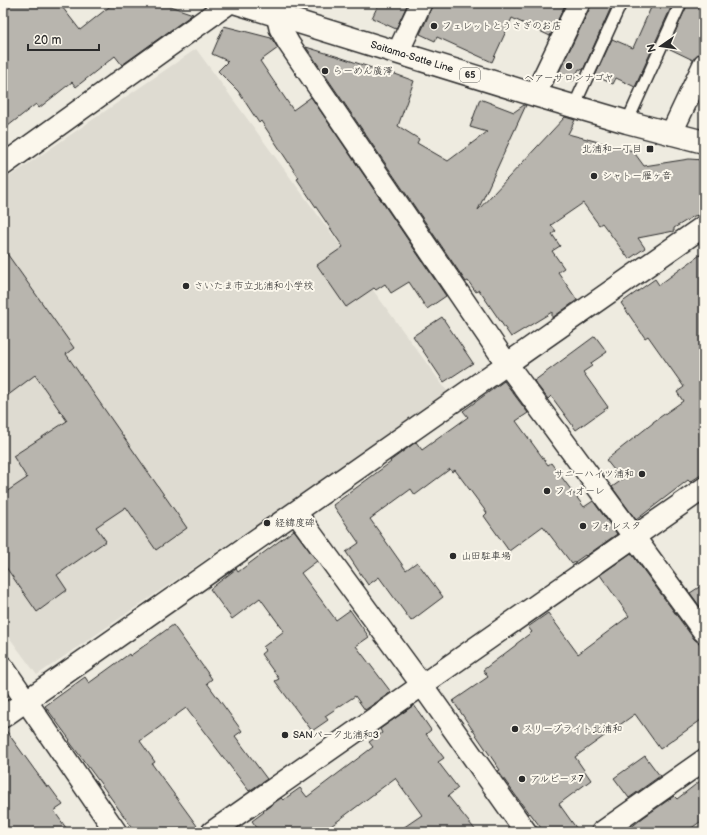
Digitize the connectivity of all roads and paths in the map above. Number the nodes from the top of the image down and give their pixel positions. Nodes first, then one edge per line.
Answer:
1 (229, 3) edge
2 (236, 3) edge
3 (421, 3) edge
4 (579, 3) edge
5 (621, 3) edge
6 (681, 3) edge
7 (271, 10) edge
8 (398, 52) junction
9 (704, 64) edge
10 (535, 95) junction
11 (574, 106) junction
12 (627, 122) junction
13 (671, 134) junction
14 (704, 142) edge
15 (3, 166) edge
16 (704, 226) edge
17 (506, 364) junction
18 (704, 488) edge
19 (296, 513) junction
20 (634, 536) junction
21 (704, 632) edge
22 (3, 667) edge
23 (422, 685) junction
24 (26, 701) junction
25 (3, 717) edge
26 (704, 760) edge
27 (116, 832) edge
28 (212, 832) edge
29 (526, 832) edge
30 (602, 832) edge

1 - 15 street
2 - 7 main road, Saitama-Satte Line / 65
3 - 8 street
4 - 10 street
5 - 11 lane
6 - 12 lane
7 - 8 main road, Saitama-Satte Line / 65
7 - 17 street
8 - 10 main road, Saitama-Satte Line / 65
9 - 13 street
10 - 11 main road, Saitama-Satte Line / 65
11 - 12 main road, Saitama-Satte Line / 65
12 - 13 main road, Saitama-Satte Line / 65
13 - 14 main road, Saitama-Satte Line / 65
16 - 17 street
17 - 19 street
17 - 20 street
18 - 20 street
19 - 23 street
19 - 24 street
20 - 21 street
20 - 23 street
22 - 24 street
23 - 28 street
23 - 29 street
24 - 25 street
24 - 27 street
26 - 30 street

